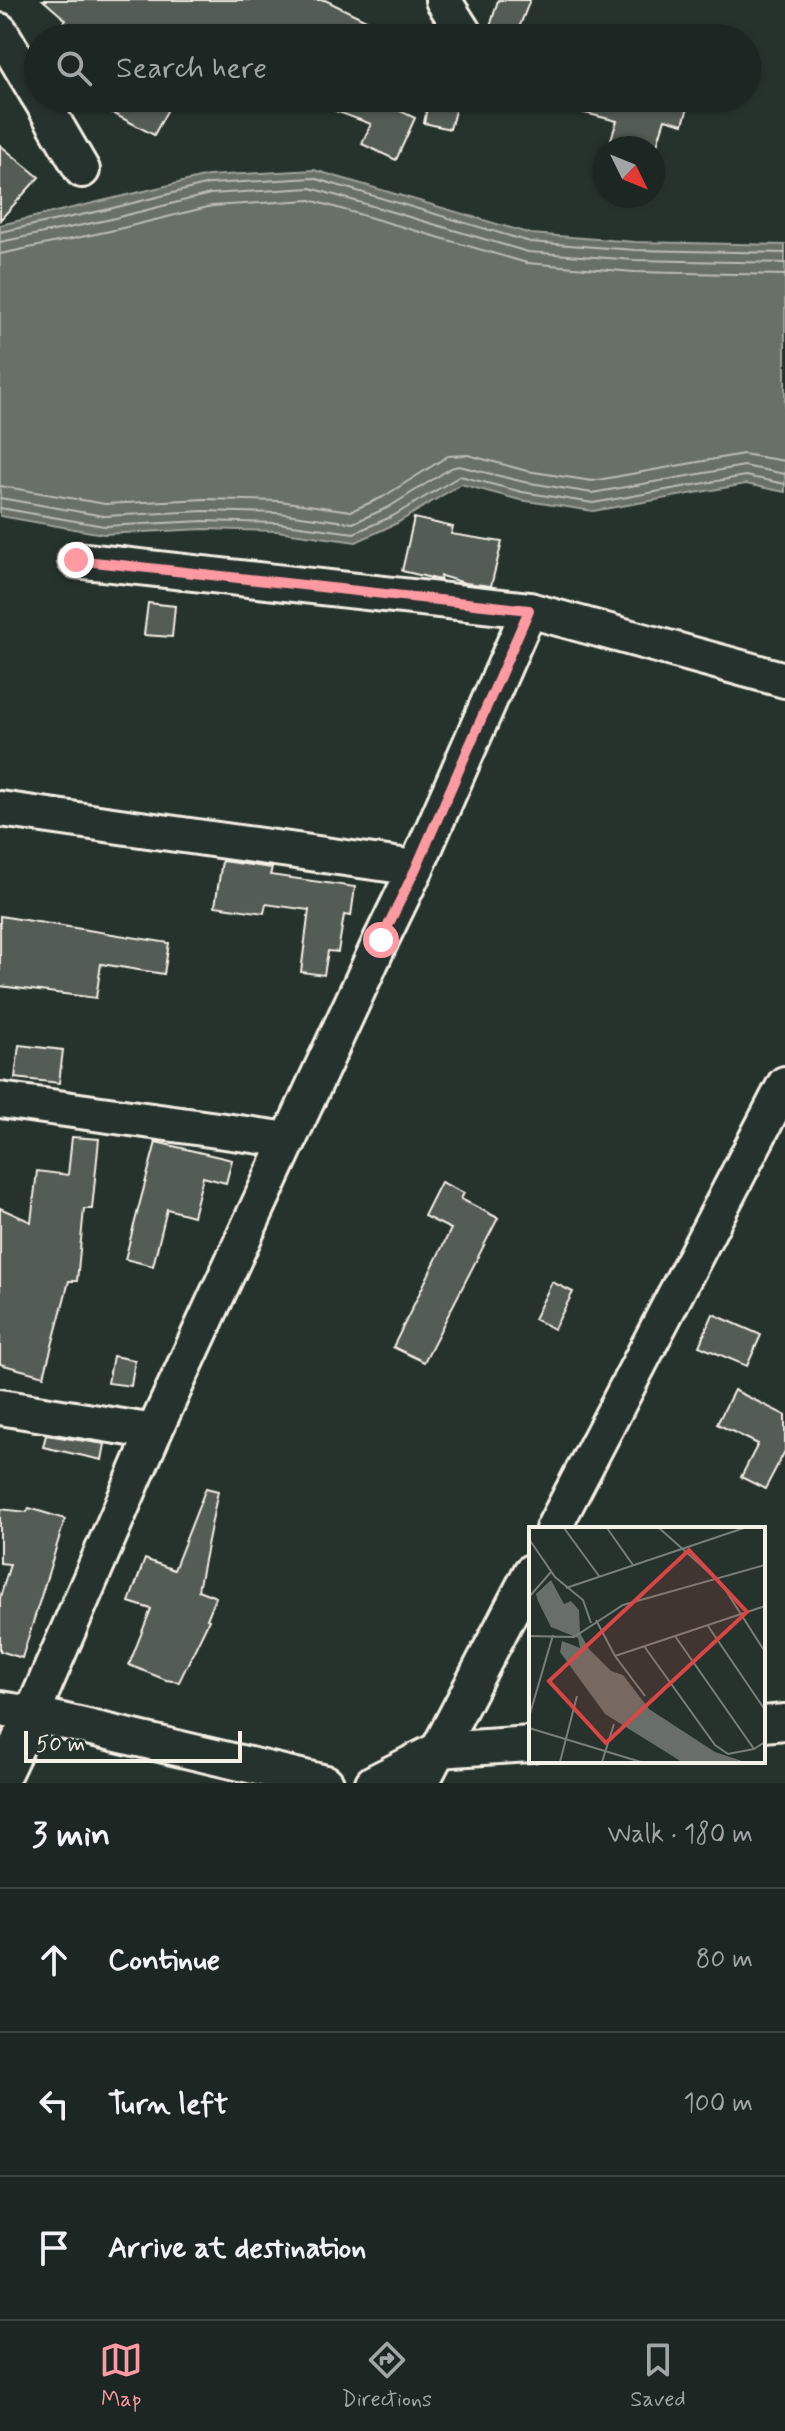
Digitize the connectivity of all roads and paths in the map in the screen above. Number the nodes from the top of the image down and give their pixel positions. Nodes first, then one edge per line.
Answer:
1 (443, 0) edge
2 (458, 24) edge
3 (0, 31) edge
4 (24, 71) edge
5 (48, 112) edge
6 (82, 170) dead end
7 (76, 560) dead end
8 (529, 610) junction
9 (785, 680) edge
10 (0, 809) edge
11 (416, 868) junction
12 (783, 1094) edge
13 (0, 1100) edge
14 (289, 1140) junction
15 (0, 1407) edge
16 (154, 1432) junction
17 (554, 1527) edge
18 (529, 1576) edge
19 (16, 1712) edge
20 (785, 1722) edge
21 (765, 1724) edge
22 (529, 1744) edge
23 (438, 1750) junction
24 (0, 1781) edge
25 (326, 1783) edge
26 (373, 1783) edge
27 (421, 1783) edge

1 - 2 street
3 - 4 street
5 - 6 street
7 - 8 street
8 - 9 street
8 - 11 street
10 - 11 street
11 - 14 street
12 - 17 street
13 - 14 street
14 - 16 street
15 - 16 street
16 - 19 street
18 - 23 street
19 - 24 street
19 - 25 street
20 - 21 street
22 - 23 street
23 - 26 street
23 - 27 street

